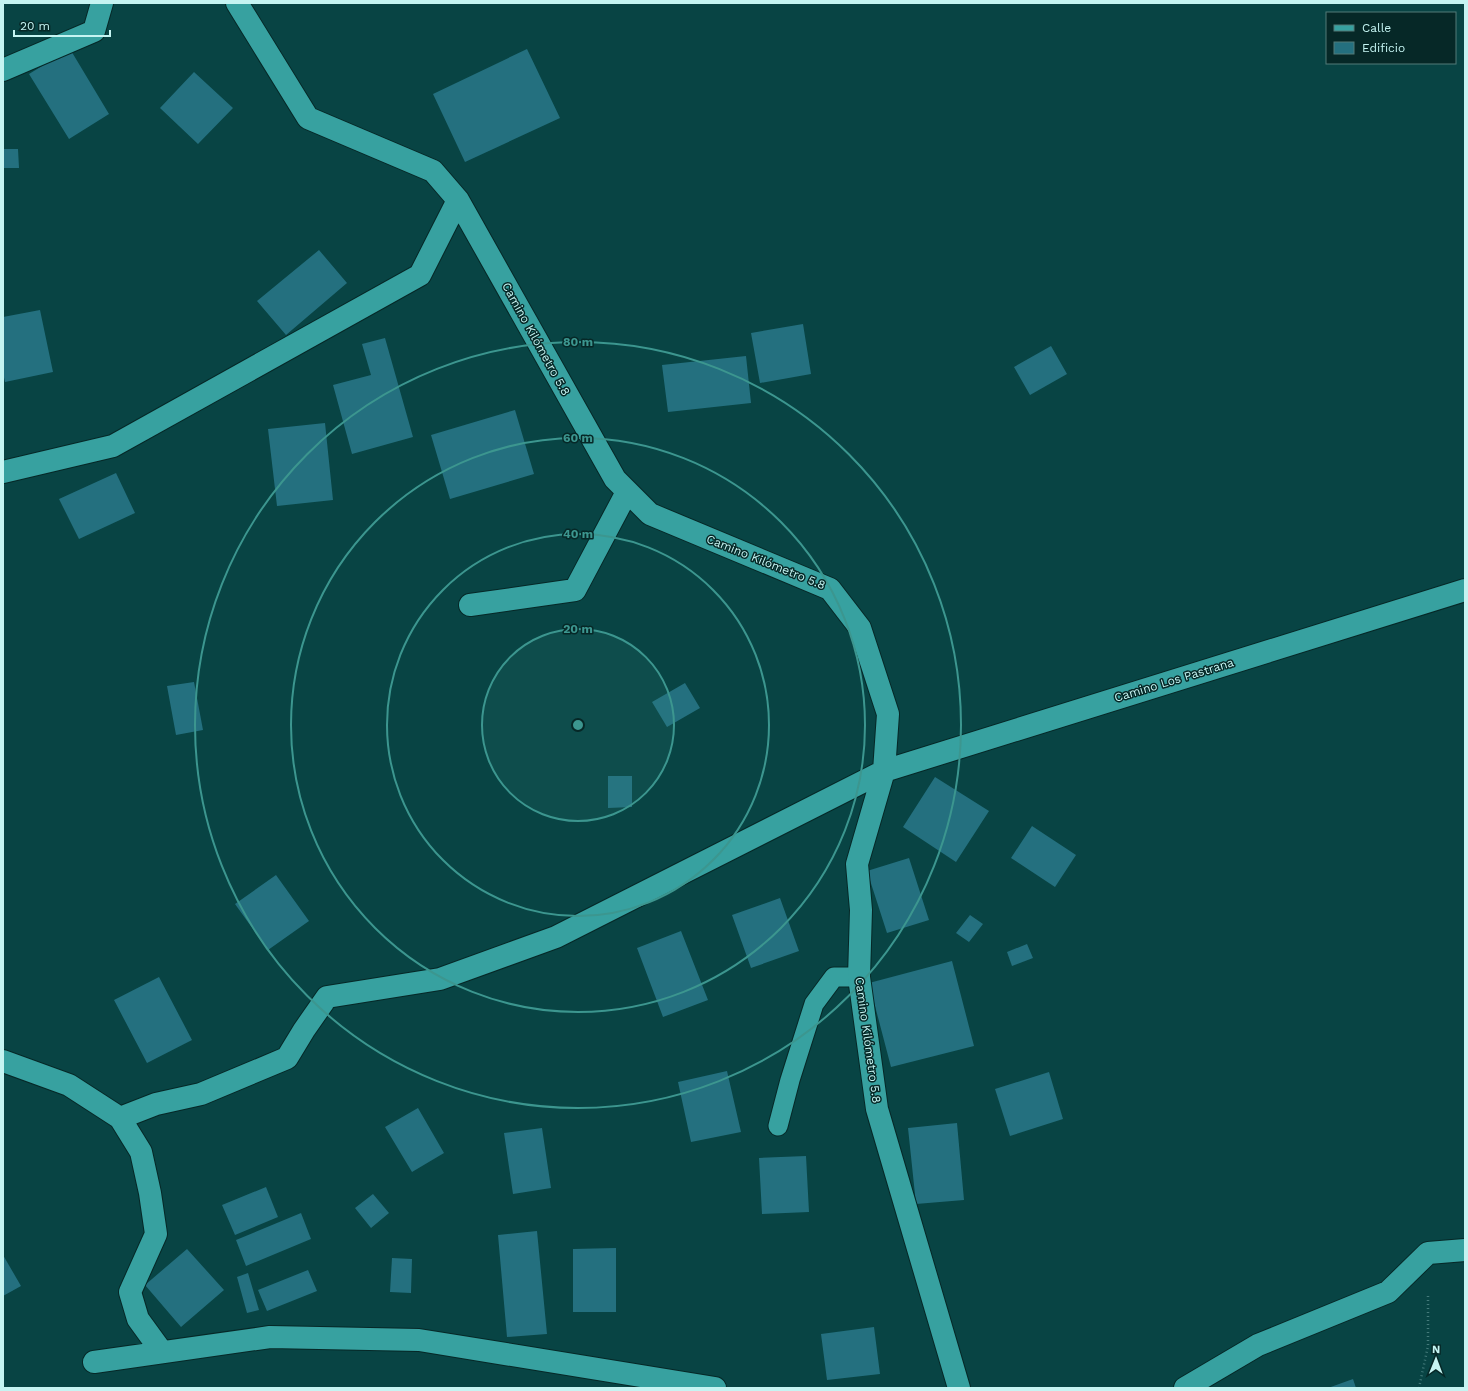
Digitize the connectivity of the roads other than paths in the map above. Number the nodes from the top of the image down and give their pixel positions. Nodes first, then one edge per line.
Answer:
1 (102, 3) edge
2 (237, 3) edge
3 (3, 70) edge
4 (458, 200) junction
5 (3, 472) edge
6 (627, 492) junction
7 (1465, 590) edge
8 (470, 605) dead end
9 (884, 771) junction
10 (858, 977) junction
11 (3, 1061) edge
12 (120, 1118) junction
13 (778, 1126) dead end
14 (1465, 1250) edge
15 (162, 1352) junction
16 (94, 1362) dead end
17 (715, 1388) edge
18 (959, 1388) edge
19 (1185, 1388) edge

1 - 3 street
2 - 4 street, Camino Kilómetro 5.8
4 - 5 street
4 - 6 street, Camino Kilómetro 5.8
6 - 8 street
6 - 9 street, Camino Kilómetro 5.8
7 - 9 street, Camino Los Pastrana
9 - 10 street, Camino Kilómetro 5.8
9 - 12 street, Camino Los Pastrana
10 - 13 lane
10 - 18 street, Camino Kilómetro 5.8
11 - 12 street
12 - 15 street
14 - 19 street
15 - 16 street
15 - 17 street

